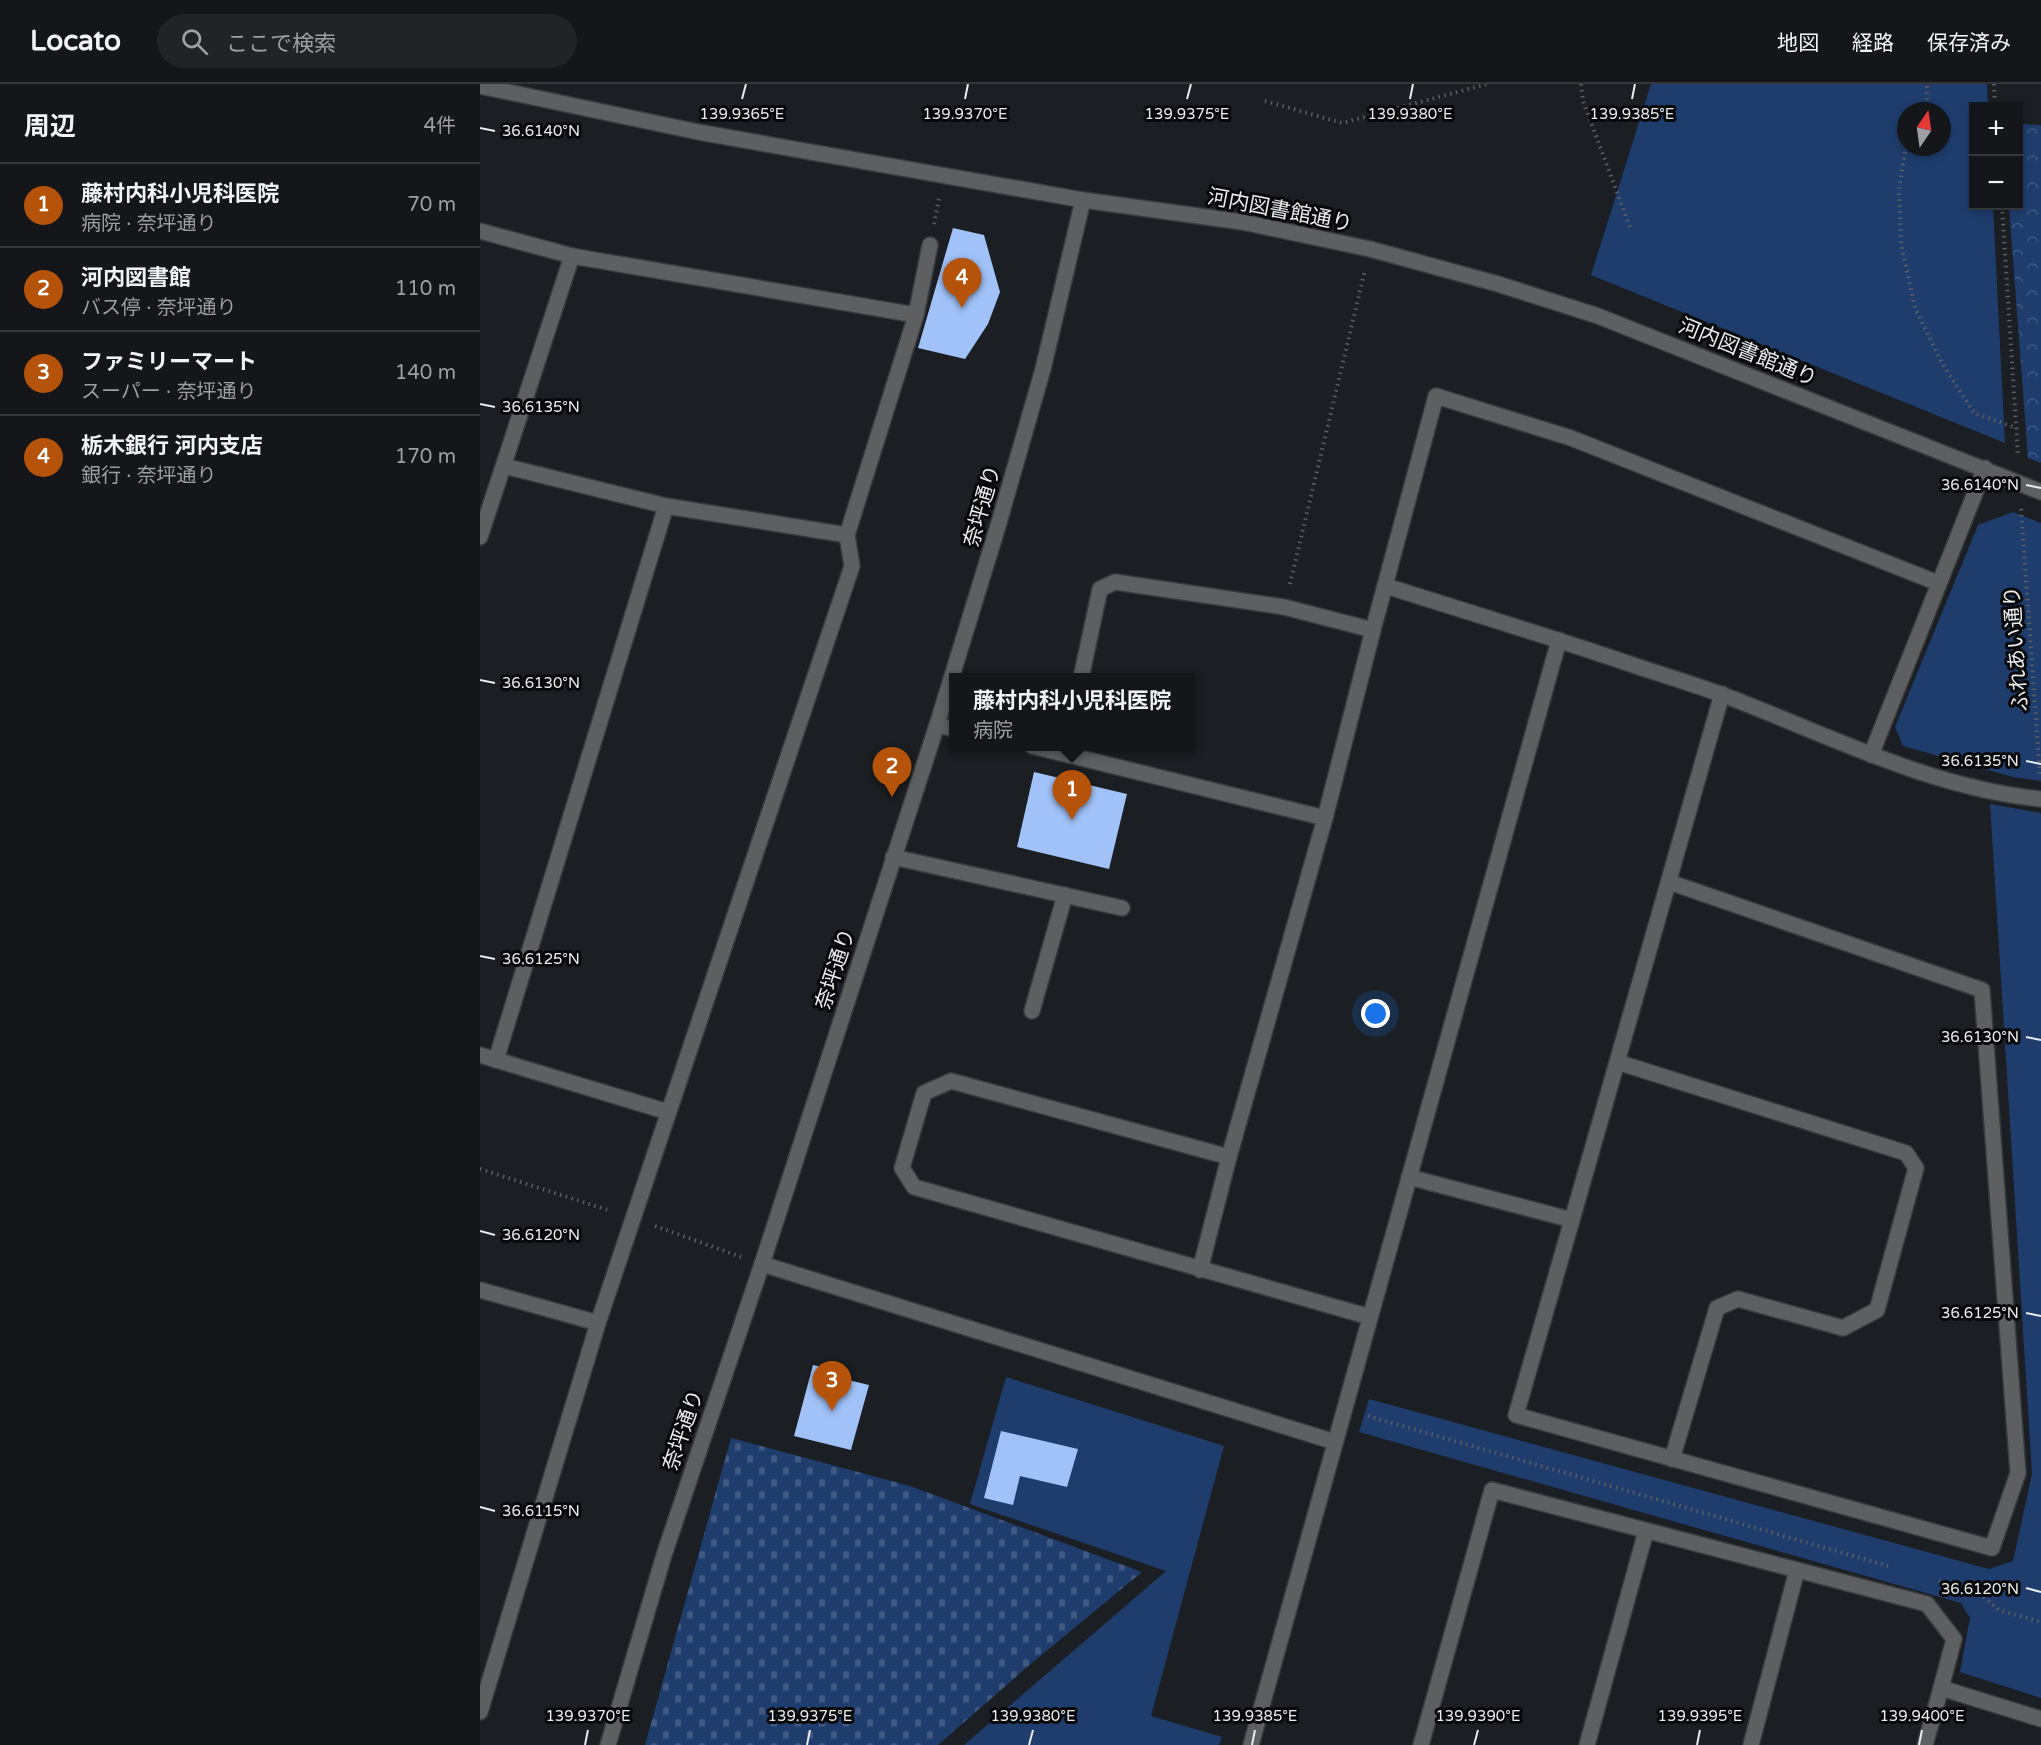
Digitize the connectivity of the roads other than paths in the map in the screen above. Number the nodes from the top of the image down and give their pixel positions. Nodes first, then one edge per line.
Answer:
1 (480, 86) edge
2 (1083, 200) junction
3 (480, 231) edge
4 (930, 245) road end
5 (572, 256) junction
6 (916, 315) junction
7 (504, 466) junction
8 (1985, 468) junction
9 (2041, 492) edge
10 (666, 506) junction
11 (847, 535) junction
12 (480, 537) edge
13 (1938, 583) junction
14 (1386, 586) junction
15 (1373, 630) junction
16 (1559, 640) junction
17 (953, 673) edge
18 (1082, 673) edge
19 (949, 686) edge
20 (1722, 694) junction
21 (937, 725) junction
22 (949, 728) edge
23 (1070, 751) edge
24 (1871, 755) junction
25 (2041, 799) edge
26 (1325, 818) junction
27 (893, 857) junction
28 (1669, 882) junction
29 (1065, 895) junction
30 (1122, 908) dead end
31 (1032, 1011) dead end
32 (480, 1055) edge
33 (496, 1060) junction
34 (1617, 1062) junction
35 (668, 1112) junction
36 (1229, 1157) junction
37 (1409, 1177) junction
38 (1572, 1220) junction
39 (762, 1264) junction
40 (1200, 1270) junction
41 (480, 1290) edge
42 (1370, 1317) junction
43 (598, 1323) junction
44 (1335, 1442) junction
45 (1672, 1459) junction
46 (1646, 1531) junction
47 (1797, 1570) junction
48 (1941, 1688) junction
49 (480, 1712) edge
50 (2041, 1719) edge
51 (608, 1745) edge
52 (1251, 1745) edge
53 (1421, 1745) edge
54 (1587, 1745) edge
55 (1751, 1745) edge
56 (1925, 1745) edge

1 - 2 street, 河内図書館通り
2 - 8 street, 河内図書館通り
2 - 17 street, 奈坪通り
3 - 5 street
4 - 6 street
5 - 6 street
5 - 7 street
6 - 11 street
7 - 10 street
7 - 12 street
8 - 9 street, 河内図書館通り
8 - 13 street
10 - 11 street
10 - 33 street
11 - 35 street
13 - 14 street
13 - 24 street
14 - 15 street
14 - 16 street
15 - 18 street
15 - 26 street
16 - 20 street
16 - 37 street
19 - 21 street, 奈坪通り
20 - 24 street
20 - 28 street
21 - 22 street
21 - 27 street, 奈坪通り
23 - 26 street
24 - 25 street
26 - 36 street
27 - 29 street
27 - 39 street, 奈坪通り
28 - 34 street
28 - 45 street
29 - 30 street
29 - 31 street
32 - 33 street
33 - 35 street
34 - 38 street
34 - 45 street
35 - 43 street
36 - 40 street
36 - 40 street
37 - 38 street
37 - 42 street
38 - 45 street
39 - 44 street
39 - 51 street, 奈坪通り
40 - 42 street
41 - 43 street
42 - 44 street
43 - 49 street
44 - 52 street
46 - 47 street
46 - 53 street
46 - 54 street
47 - 48 street
47 - 55 street
48 - 50 street
48 - 56 street

